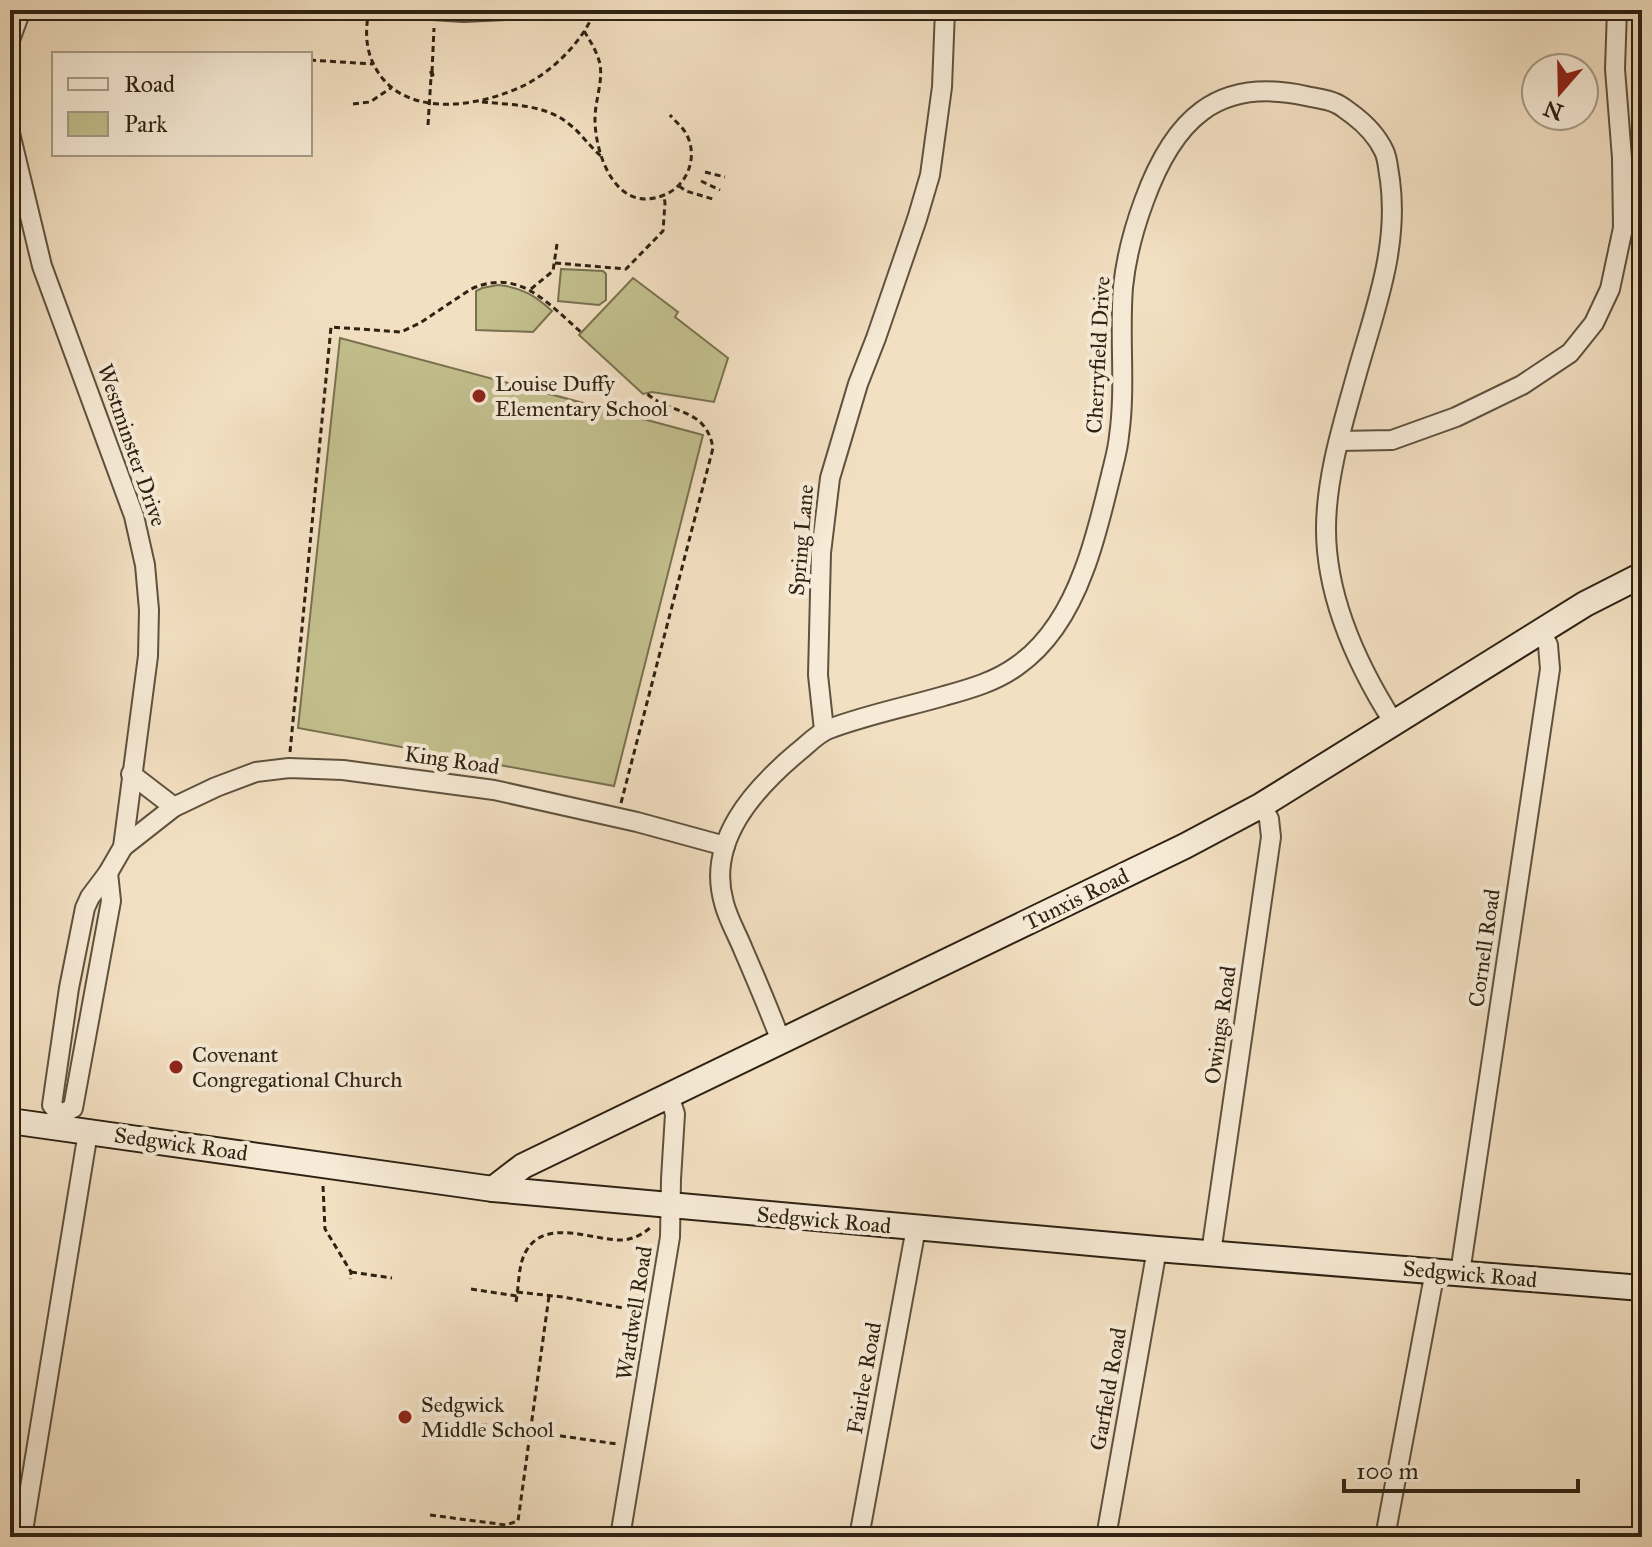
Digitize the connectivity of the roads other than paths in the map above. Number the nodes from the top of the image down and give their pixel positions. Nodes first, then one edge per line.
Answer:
1 (21, 10) edge
2 (434, 10) edge
3 (506, 10) edge
4 (945, 10) edge
5 (1617, 10) edge
6 (10, 40) edge
7 (10, 133) edge
8 (1339, 441) junction
9 (1642, 575) edge
10 (1541, 631) junction
11 (1394, 723) junction
12 (824, 730) junction
13 (131, 774) junction
14 (1262, 805) junction
15 (174, 807) junction
16 (725, 846) junction
17 (123, 847) junction
18 (781, 1041) junction
19 (669, 1095) junction
20 (10, 1121) edge
21 (59, 1121) junction
22 (88, 1132) junction
23 (493, 1189) junction
24 (672, 1206) junction
25 (916, 1228) junction
26 (1157, 1249) junction
27 (1211, 1253) junction
28 (1435, 1271) junction
29 (1460, 1273) junction
30 (1642, 1288) edge
31 (22, 1537) edge
32 (620, 1537) edge
33 (859, 1537) edge
34 (1106, 1537) edge
35 (1385, 1537) edge

1 - 6 street
2 - 3 street
4 - 12 street, Spring Lane
5 - 8 street
7 - 13 street, Westminster Drive
8 - 11 street, Cherryfield Drive
8 - 12 street, Cherryfield Drive
9 - 10 main road, Tunxis Road
10 - 11 main road, Tunxis Road
10 - 29 street, Cornell Road
11 - 14 main road, Tunxis Road
12 - 16 street
13 - 15 street
13 - 17 street, Westminster Drive
14 - 18 main road, Tunxis Road
14 - 27 street, Owings Road
15 - 16 street, King Road
15 - 17 street, King Road
16 - 18 street
17 - 21 street, Westminster Drive
18 - 19 main road, Tunxis Road
19 - 23 main road, Tunxis Road
19 - 24 street, Wardwell Road
20 - 21 main road, Sedgwick Road
21 - 22 main road, Sedgwick Road
22 - 23 main road, Sedgwick Road
22 - 31 street
23 - 24 main road, Sedgwick Road
24 - 25 main road, Sedgwick Road
24 - 32 street, Wardwell Road
25 - 26 main road, Sedgwick Road
25 - 33 street, Fairlee Road
26 - 27 main road, Sedgwick Road
26 - 34 street, Garfield Road
27 - 28 main road, Sedgwick Road
28 - 29 main road, Sedgwick Road
28 - 35 street
29 - 30 main road, Sedgwick Road

